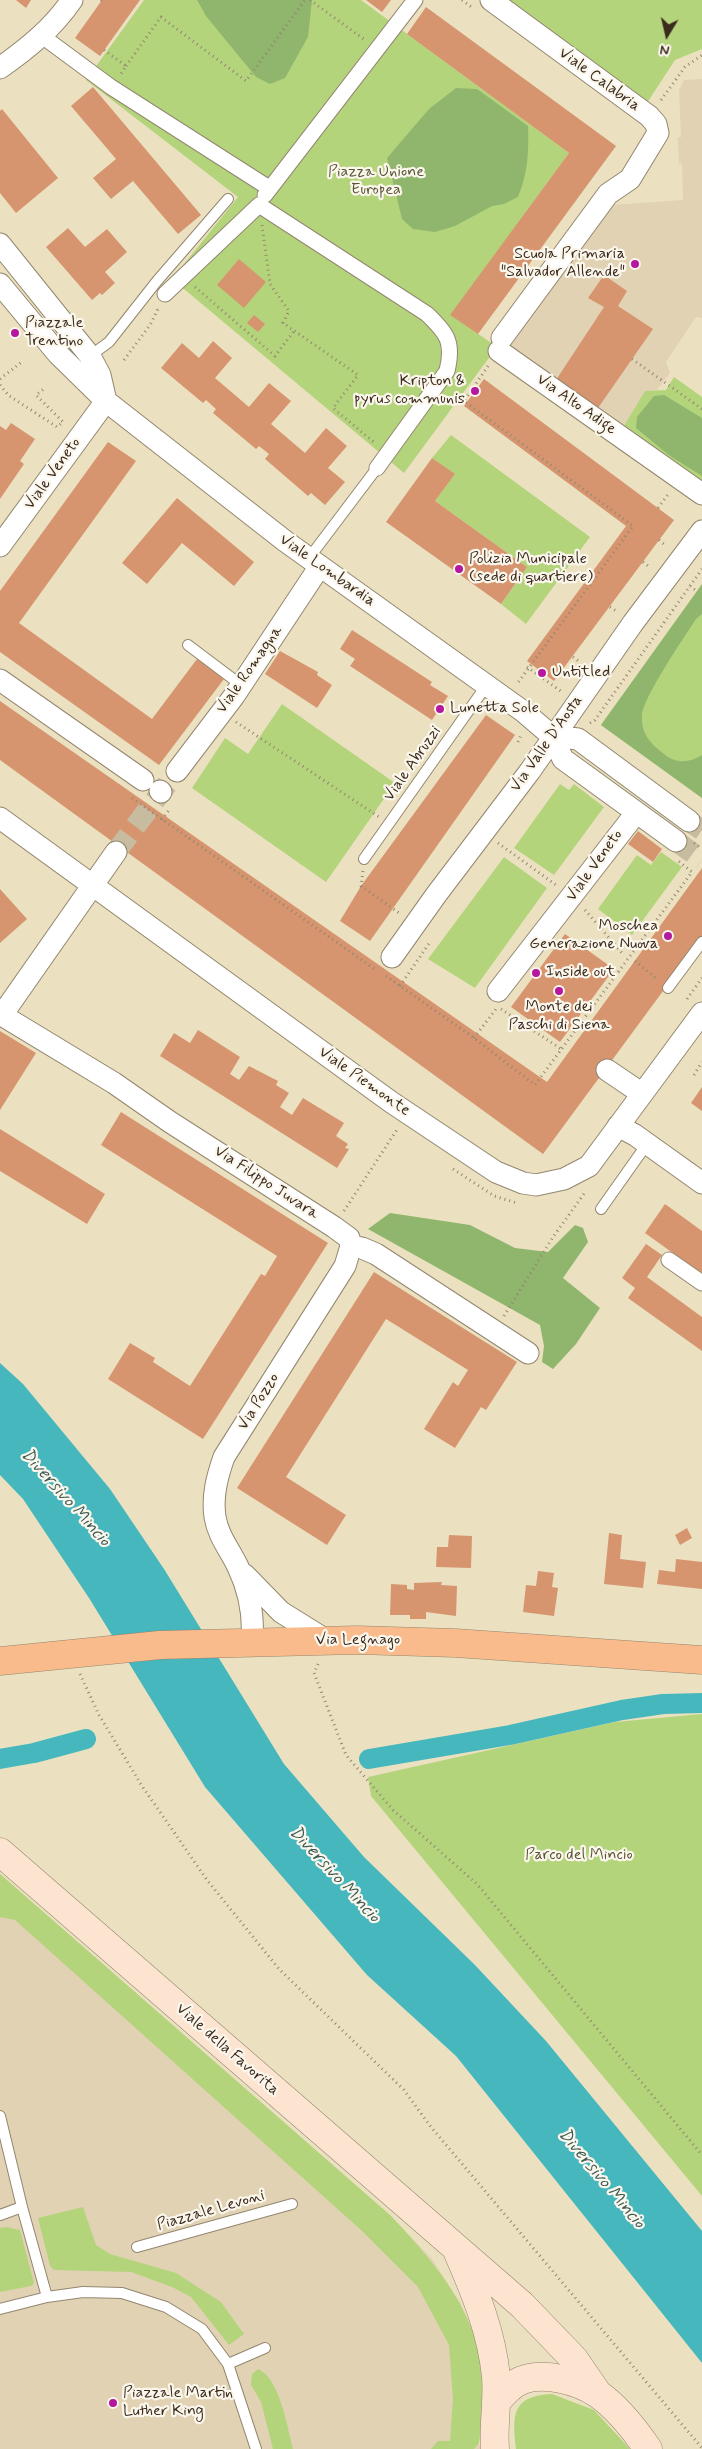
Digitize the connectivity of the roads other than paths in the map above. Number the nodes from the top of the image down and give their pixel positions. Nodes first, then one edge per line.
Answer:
1 (72, 0) edge
2 (416, 0) edge
3 (491, 0) edge
4 (42, 36) junction
5 (0, 68) edge
6 (269, 188) junction
7 (228, 200) dead end
8 (259, 205) junction
9 (0, 244) edge
10 (0, 284) edge
11 (165, 294) road end
12 (501, 344) joint
13 (90, 356) junction
14 (106, 401) junction
15 (377, 468) joint
16 (702, 494) edge
17 (702, 531) edge
18 (0, 546) edge
19 (314, 562) junction
20 (188, 645) dead end
21 (0, 680) edge
22 (240, 685) junction
23 (486, 686) junction
24 (552, 736) junction
25 (177, 771) tunnel mouth
26 (154, 788) dead end
27 (636, 813) junction
28 (0, 818) edge
29 (689, 821) tunnel mouth
30 (678, 846) tunnel mouth
31 (116, 852) tunnel mouth
32 (364, 858) road end
33 (91, 885) junction
34 (702, 942) edge
35 (392, 957) dead end
36 (668, 988) dead end
37 (498, 991) dead end
38 (702, 1013) edge
39 (1, 1015) edge
40 (607, 1070) dead end
41 (640, 1093) junction
42 (618, 1126) junction
43 (647, 1144) junction
44 (702, 1183) edge
45 (601, 1209) dead end
46 (352, 1246) junction
47 (669, 1260) dead end
48 (702, 1283) edge
49 (528, 1353) dead end
50 (238, 1567) junction
51 (326, 1640) junction
52 (240, 1642) junction
53 (702, 1660) edge
54 (5, 1663) edge
55 (0, 1852) edge
56 (0, 2116) edge
57 (292, 2204) dead end
58 (22, 2207) junction
59 (0, 2215) edge
60 (137, 2247) dead end
61 (455, 2247) junction
62 (47, 2297) junction
63 (0, 2309) edge
64 (265, 2348) dead end
65 (228, 2364) junction
66 (598, 2394) junction
67 (497, 2401) junction
68 (256, 2449) edge
69 (495, 2449) edge
70 (648, 2449) edge

1 - 4 street
2 - 6 street
3 - 12 street, Viale Calabria
4 - 5 street
4 - 6 street
6 - 8 street
7 - 13 lane
8 - 11 street
8 - 15 street
9 - 13 street
10 - 14 street, Viale Lombardia
12 - 16 street, Via Alto Adige
13 - 14 street
14 - 18 street, Viale Veneto
14 - 19 street, Viale Lombardia
15 - 19 lane
17 - 24 street, Via Valle D'Aosta
19 - 22 street, Viale Romagna
19 - 23 street, Viale Lombardia
20 - 22 lane
21 - 26 street
22 - 25 street, Viale Romagna
23 - 24 street, Viale Lombardia
23 - 32 lane, Viale Abruzzi
24 - 27 street, Viale Lombardia
24 - 29 street
24 - 35 street, Via Valle D'Aosta
27 - 30 street, Viale Lombardia
27 - 37 street, Viale Veneto
28 - 33 street, Viale Piemonte
31 - 33 street
33 - 39 street
33 - 42 street, Viale Piemonte
34 - 36 lane
38 - 41 street, Viale Piemonte
39 - 46 street, Via Filippo Juvara
40 - 41 street
41 - 42 street, Viale Piemonte
42 - 43 street
43 - 44 street
43 - 45 lane
46 - 49 street
46 - 50 street, Via Pozzo
47 - 48 street
50 - 51 street, Via Pozzo
50 - 52 street, Via Pozzo
51 - 52 main road, Via Legnago
51 - 53 main road, Via Legnago
52 - 54 main road, Via Legnago
55 - 61 main road, Viale della Favorita
56 - 58 lane
57 - 60 lane, Piazzale Levoni
58 - 59 lane
58 - 62 lane
61 - 66 main road, Viale della Favorita
61 - 67 main road, Viale della Favorita
62 - 63 lane
62 - 65 lane
64 - 65 lane
65 - 68 lane
66 - 67 main road
66 - 70 main road
67 - 69 main road, Viale della Favorita

